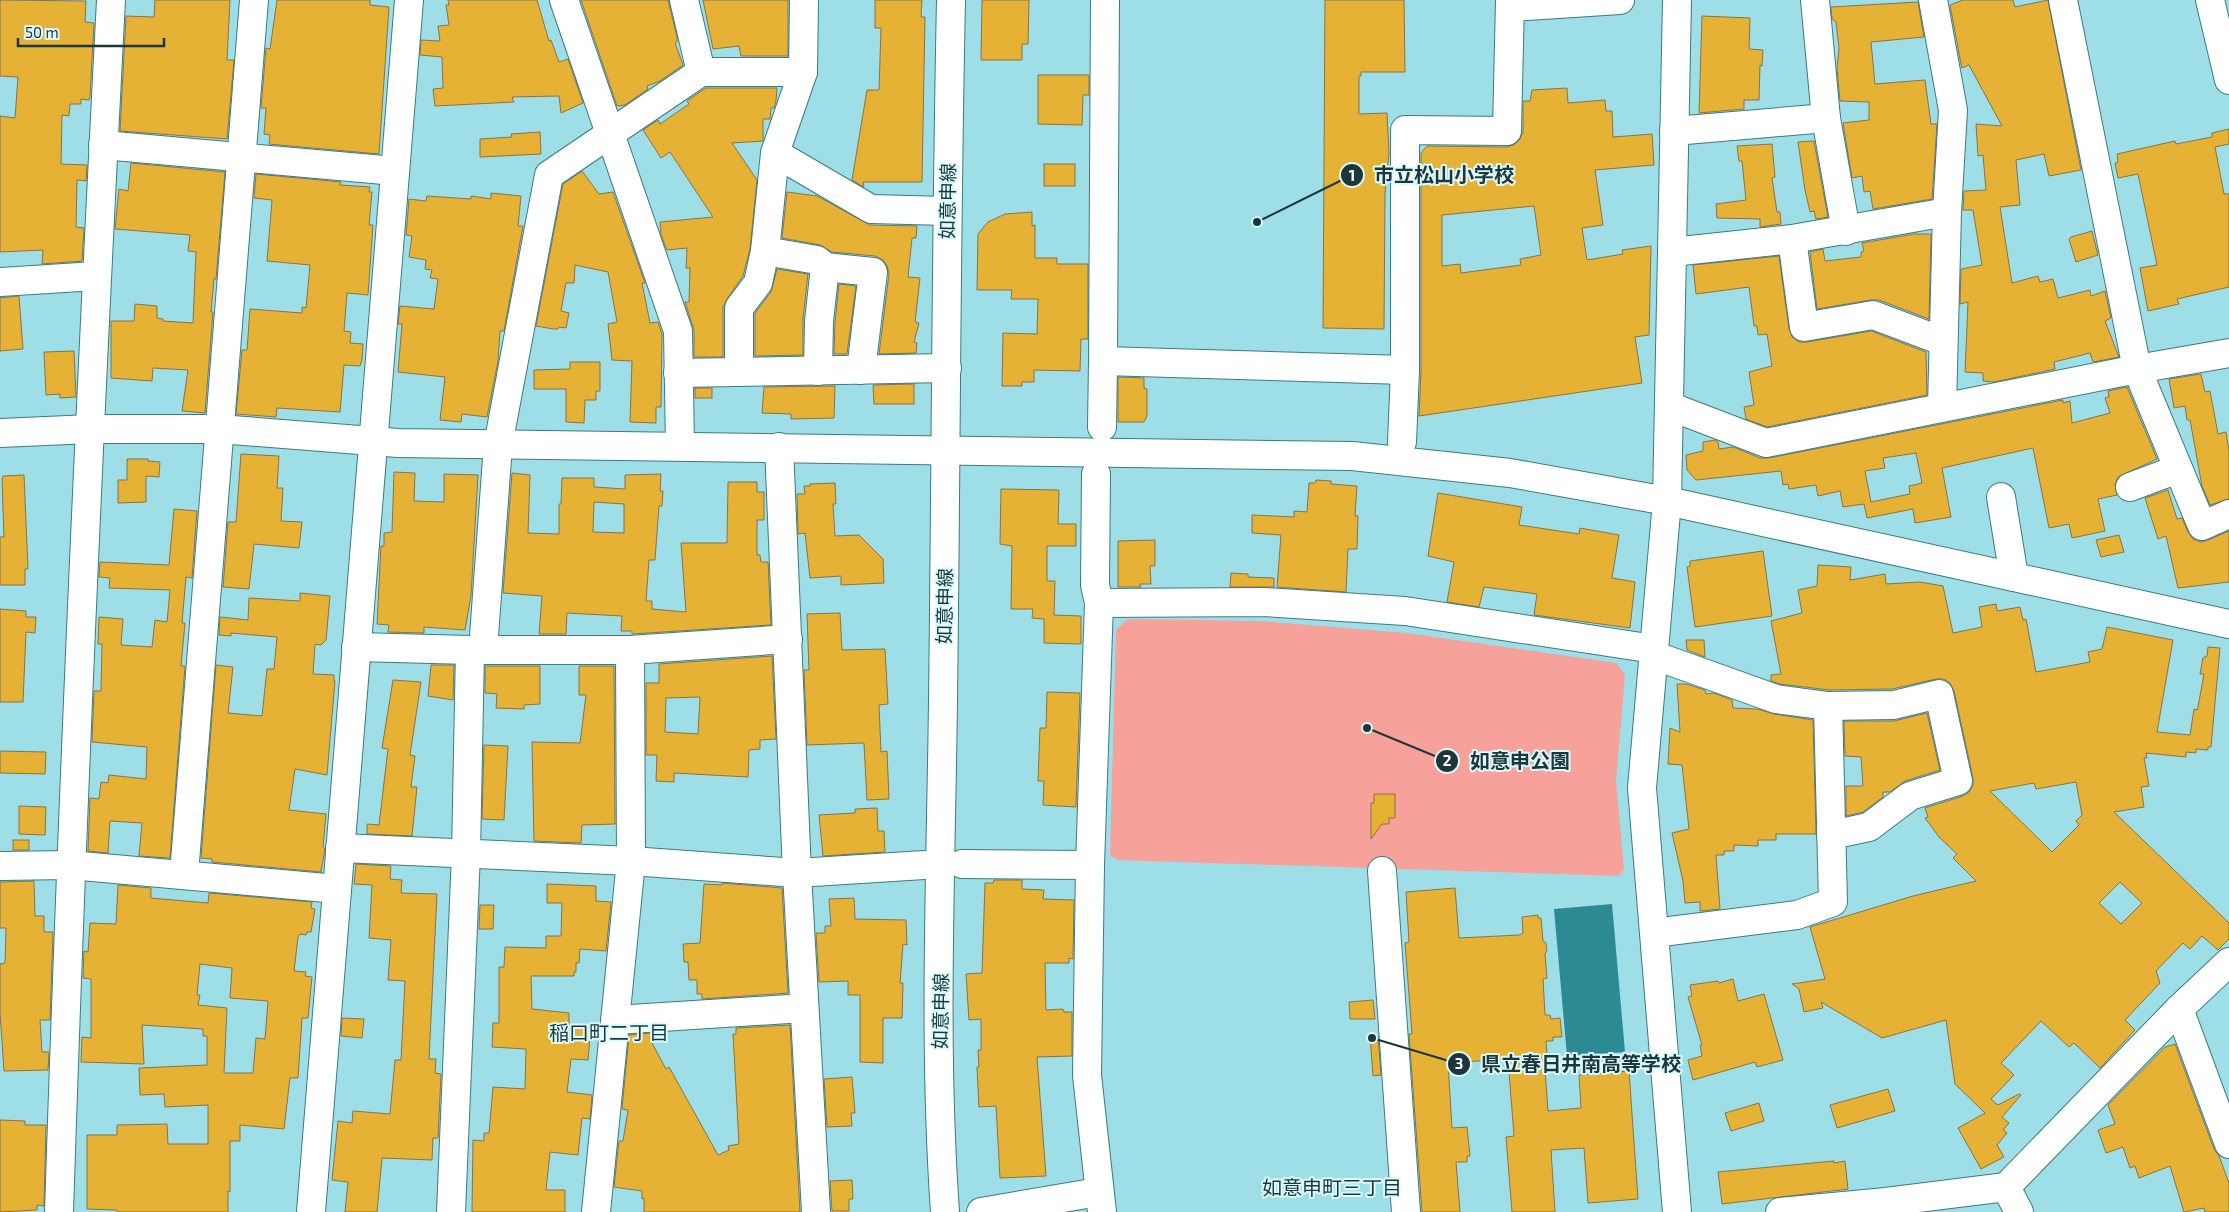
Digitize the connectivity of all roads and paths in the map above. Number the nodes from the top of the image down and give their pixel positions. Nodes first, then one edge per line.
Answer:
1 (111, 0) edge
2 (254, 0) edge
3 (409, 0) edge
4 (564, 0) edge
5 (684, 0) edge
6 (804, 0) edge
7 (951, 0) edge
8 (1105, 0) edge
9 (1620, 0) edge
10 (1676, 0) edge
11 (1815, 0) edge
12 (1933, 0) edge
13 (2063, 0) edge
14 (2210, 0) edge
15 (1510, 3) edge
16 (701, 72) junction
17 (803, 72) junction
18 (2229, 80) edge
19 (1826, 118) junction
20 (1674, 131) junction
21 (610, 134) junction
22 (103, 145) junction
23 (775, 153) junction
24 (241, 159) junction
25 (395, 172) junction
26 (947, 211) junction
27 (1947, 212) junction
28 (1846, 231) junction
29 (1792, 239) junction
30 (765, 251) junction
31 (1672, 252) junction
32 (825, 267) junction
33 (96, 276) junction
34 (0, 282) edge
35 (1942, 341) junction
36 (2229, 353) edge
37 (1103, 361) junction
38 (947, 368) junction
39 (2137, 369) junction
40 (861, 370) junction
41 (1405, 370) junction
42 (818, 371) junction
43 (739, 372) junction
44 (678, 373) junction
45 (1669, 406) junction
46 (1942, 407) junction
47 (1102, 427) dead end
48 (90, 429) junction
49 (219, 429) junction
50 (0, 433) edge
51 (374, 442) junction
52 (1402, 442) dead end
53 (498, 445) junction
54 (680, 446) junction
55 (779, 447) junction
56 (946, 452) junction
57 (2178, 469) junction
58 (1096, 474) dead end
59 (2130, 487) dead end
60 (2001, 497) dead end
61 (1667, 501) junction
62 (2229, 514) edge
63 (2014, 577) junction
64 (1099, 603) junction
65 (2229, 624) edge
66 (788, 639) junction
67 (356, 647) junction
68 (477, 650) junction
69 (630, 650) junction
70 (1653, 652) junction
71 (1828, 706) junction
72 (1832, 835) junction
73 (340, 848) junction
74 (466, 854) junction
75 (631, 861) junction
76 (962, 864) dead end
77 (70, 865) junction
78 (924, 865) dead end
79 (1090, 865) junction
80 (0, 866) edge
81 (1382, 871) dead end
82 (798, 873) junction
83 (184, 874) junction
84 (337, 889) junction
85 (1654, 933) junction
86 (2229, 962) edge
87 (804, 1008) junction
88 (2179, 1009) junction
89 (615, 1020) junction
90 (2226, 1127) edge
91 (2006, 1187) junction
92 (1100, 1202) edge
93 (1887, 1207) edge
94 (59, 1212) edge
95 (311, 1212) edge
96 (451, 1212) edge
97 (596, 1212) edge
98 (816, 1212) edge
99 (945, 1212) edge
100 (981, 1212) edge
101 (1406, 1212) edge
102 (1677, 1212) edge
103 (1780, 1212) edge
104 (2019, 1212) edge

1 - 22 street
2 - 24 street
3 - 25 street
4 - 21 street
5 - 16 street
6 - 17 street
7 - 26 street, 如意申線
8 - 37 street
9 - 15 street
10 - 20 street
11 - 19 street
12 - 27 street
13 - 39 street
14 - 18 street
15 - 41 street
16 - 17 street
16 - 21 street
17 - 23 street
19 - 20 street
19 - 28 street
20 - 31 street
21 - 44 street
21 - 53 street
22 - 24 street
22 - 33 street
23 - 26 street
23 - 30 street
24 - 25 street
24 - 49 street
25 - 51 street
26 - 38 street, 如意申線
27 - 28 street
27 - 35 street
28 - 29 street
29 - 31 street
29 - 35 street
30 - 32 street
30 - 43 street
31 - 45 street
32 - 40 street
32 - 42 street
33 - 34 street
33 - 48 street
35 - 46 street
36 - 39 street
37 - 41 street
37 - 47 street
38 - 40 street
38 - 56 street, 如意申線
39 - 46 street
39 - 57 street
40 - 42 street
41 - 52 street
42 - 43 street
43 - 44 street
44 - 54 street
45 - 46 street
45 - 61 street
48 - 49 street
48 - 50 street
48 - 77 street
49 - 51 street
49 - 83 street
51 - 53 street
51 - 67 street
53 - 54 street
53 - 68 street
54 - 55 street
55 - 56 street
55 - 66 street
56 - 61 street
56 - 99 street, 如意申線
57 - 59 street
57 - 62 street
58 - 64 street
60 - 63 street
61 - 63 street
61 - 70 street
63 - 65 street
64 - 70 street
64 - 79 street
66 - 69 street
66 - 82 street
67 - 68 street
67 - 73 street
68 - 69 street
68 - 74 street
69 - 75 street
70 - 71 street
70 - 85 street
71 - 72 street
71 - 72 street
72 - 85 street
73 - 74 street
73 - 84 street
74 - 75 street
74 - 96 street
75 - 82 street
75 - 89 street
76 - 79 street
77 - 80 street
77 - 83 street
77 - 94 street
78 - 82 street
79 - 92 street
81 - 101 street
82 - 87 street
83 - 84 street
84 - 95 street
85 - 102 street
86 - 88 street
87 - 89 street
87 - 98 street
88 - 90 street
88 - 91 street
89 - 97 street
91 - 93 street
91 - 104 street
92 - 100 street
93 - 103 street

